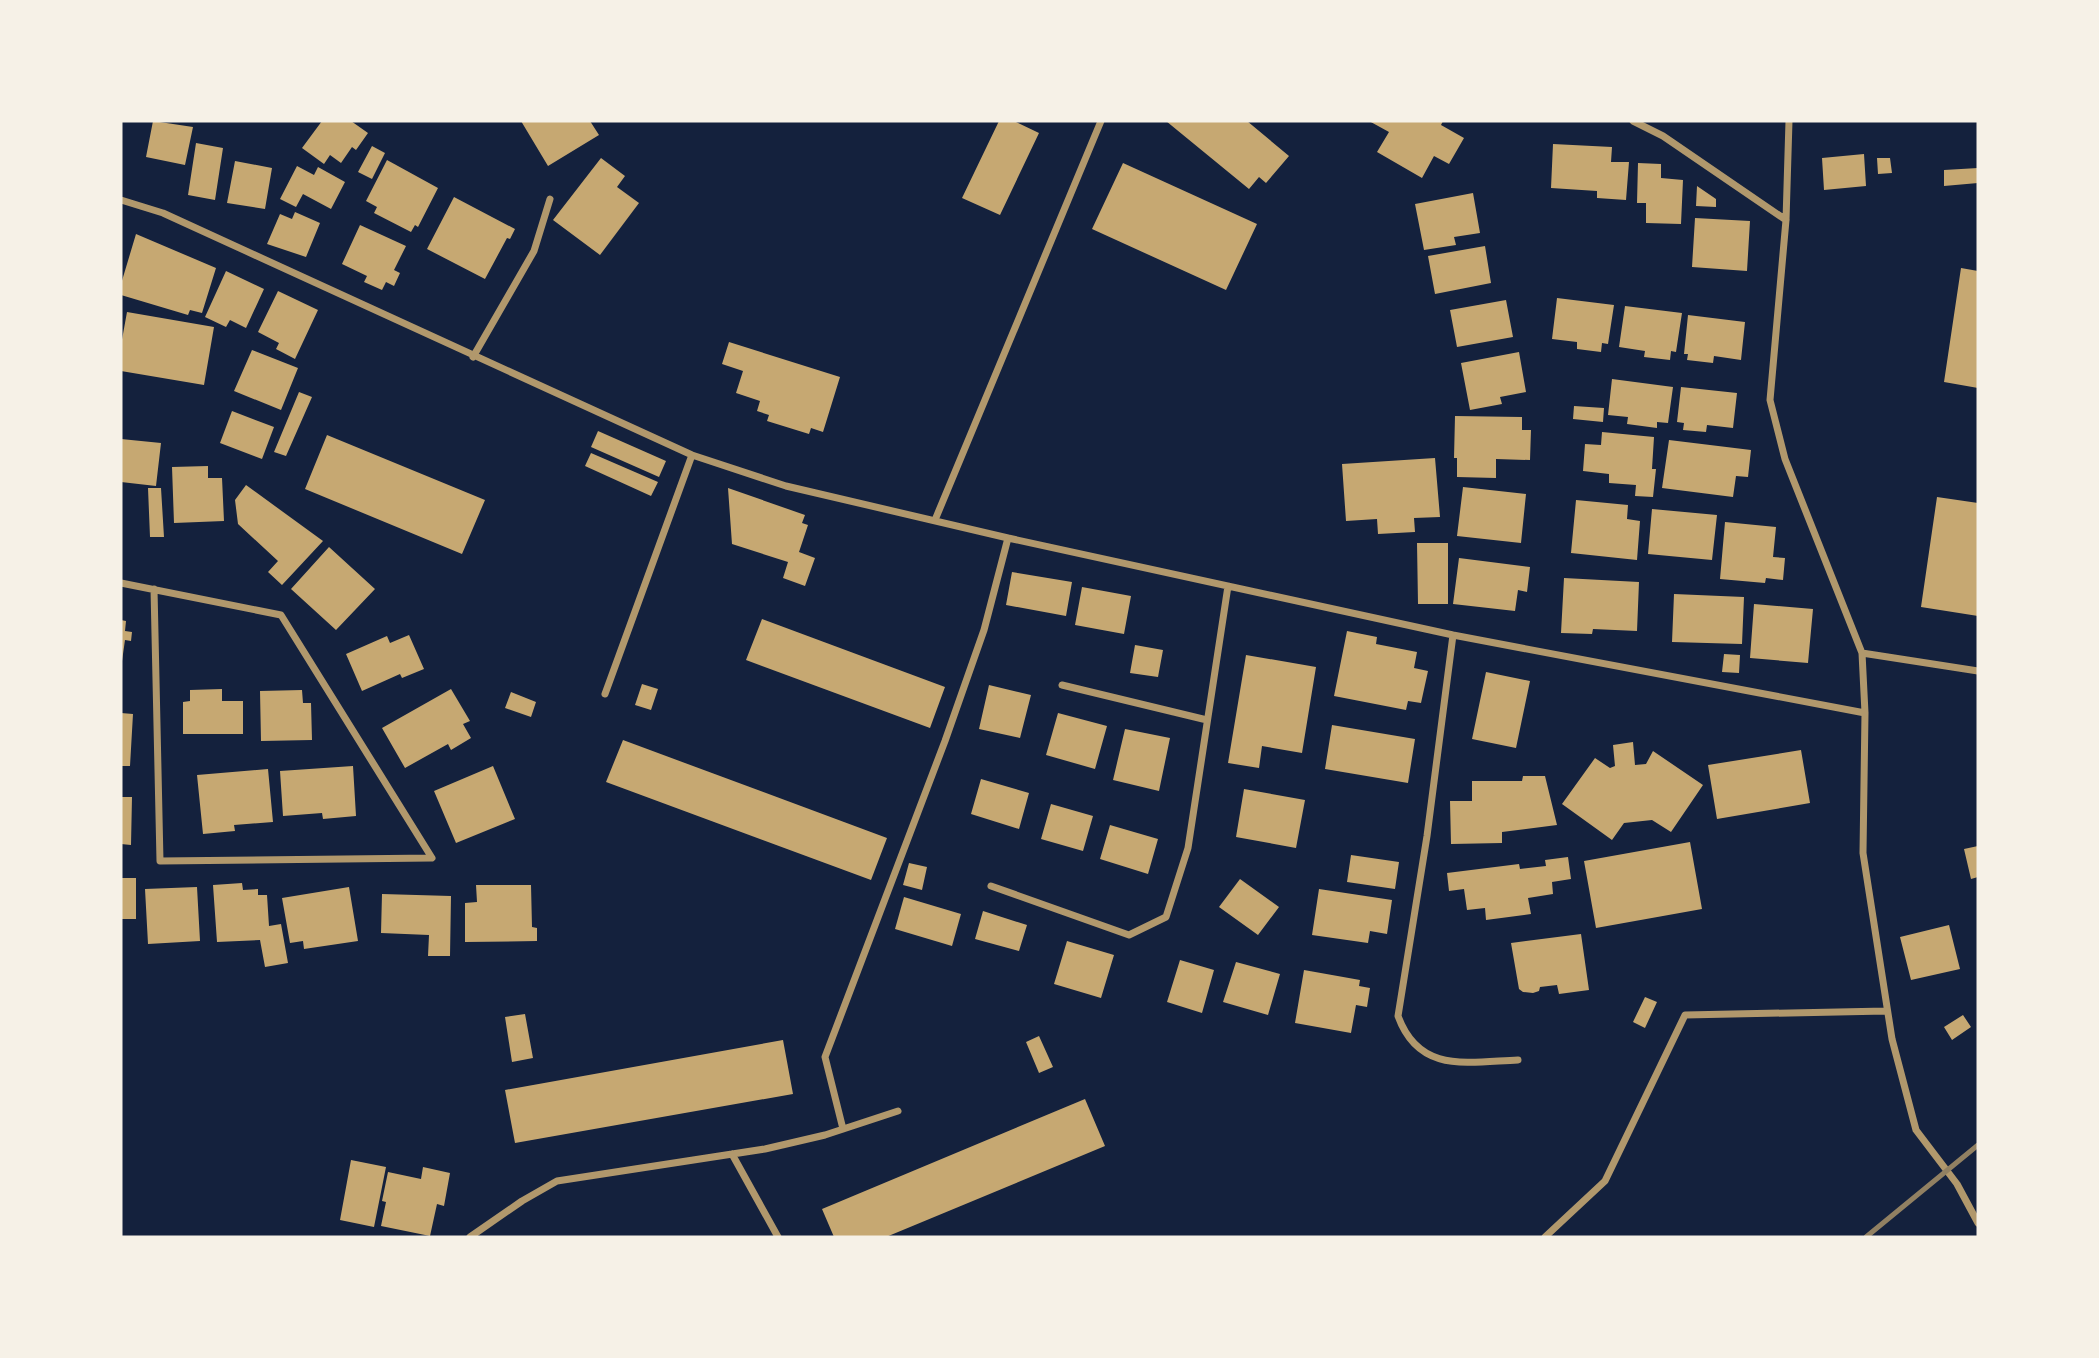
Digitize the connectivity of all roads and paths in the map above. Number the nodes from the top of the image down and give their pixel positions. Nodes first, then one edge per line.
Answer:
1 (1101, 121) edge
2 (1633, 121) edge
3 (1789, 121) edge
4 (550, 199) dead end
5 (121, 200) edge
6 (1786, 220) junction
7 (473, 357) junction
8 (692, 455) junction
9 (935, 520) junction
10 (1008, 538) junction
11 (121, 583) edge
12 (1228, 586) junction
13 (154, 589) junction
14 (1454, 635) junction
15 (1862, 653) junction
16 (1978, 671) edge
17 (1062, 685) dead end
18 (605, 694) dead end
19 (1865, 713) junction
20 (1208, 720) junction
21 (991, 886) dead end
22 (1886, 1012) junction
23 (1518, 1060) dead end
24 (898, 1111) dead end
25 (843, 1129) junction
26 (732, 1154) junction
27 (1978, 1223) edge
28 (470, 1237) edge
29 (778, 1237) edge
30 (1545, 1237) edge

1 - 9 street
2 - 6 street
3 - 6 street
4 - 7 street
5 - 7 street
6 - 15 street
7 - 8 street
8 - 9 street
8 - 18 street
9 - 10 street
10 - 12 street
10 - 25 street
11 - 13 street
12 - 14 street
12 - 20 street
13 - 13 street
14 - 19 street
14 - 23 street
15 - 16 street
15 - 19 street
17 - 20 street
19 - 22 street
20 - 21 street
22 - 27 street
22 - 30 street
24 - 25 street
25 - 26 street
26 - 28 street
26 - 29 street

